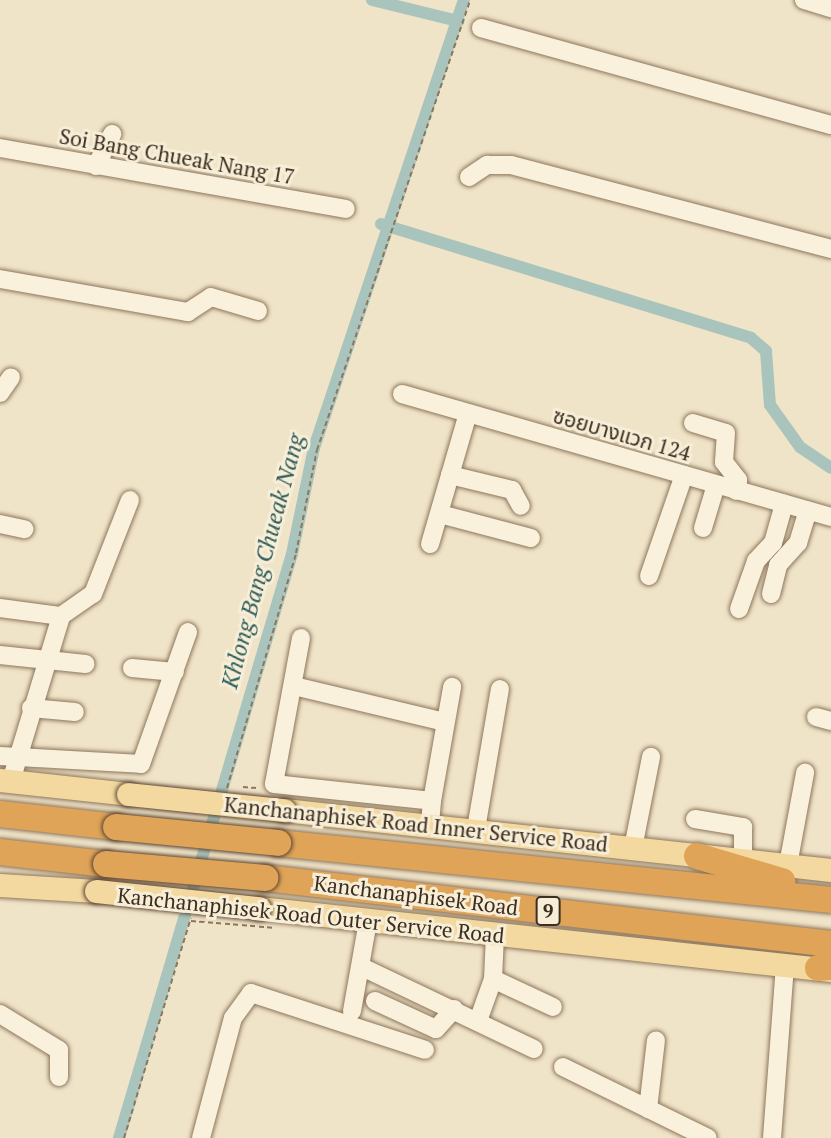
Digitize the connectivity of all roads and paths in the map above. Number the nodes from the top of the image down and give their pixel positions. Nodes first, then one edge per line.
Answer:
1 (470, 0) edge
2 (804, 0) edge
3 (831, 8) edge
4 (481, 28) dead end
5 (831, 125) edge
6 (112, 134) dead end
7 (0, 148) edge
8 (96, 166) junction
9 (469, 177) dead end
10 (346, 209) dead end
11 (831, 249) edge
12 (0, 279) edge
13 (258, 310) dead end
14 (10, 377) dead end
15 (0, 393) edge
16 (402, 394) dead end
17 (468, 413) junction
18 (693, 422) dead end
19 (450, 475) junction
20 (684, 475) junction
21 (716, 485) junction
22 (736, 491) junction
23 (130, 500) dead end
24 (784, 504) junction
25 (522, 506) dead end
26 (808, 511) junction
27 (440, 514) junction
28 (831, 517) edge
29 (0, 524) edge
30 (704, 528) dead end
31 (24, 529) dead end
32 (531, 538) dead end
33 (430, 544) dead end
34 (649, 576) dead end
35 (771, 594) dead end
36 (0, 608) edge
37 (739, 609) dead end
38 (61, 616) junction
39 (188, 632) dead end
40 (301, 638) dead end
41 (0, 655) edge
42 (45, 661) junction
43 (86, 664) dead end
44 (132, 668) dead end
45 (175, 672) junction
46 (294, 686) junction
47 (452, 687) dead end
48 (500, 690) dead end
49 (31, 708) junction
50 (75, 712) dead end
51 (445, 722) junction
52 (9, 756) edge
53 (651, 757) dead end
54 (805, 773) dead end
55 (5, 780) edge
56 (228, 786) junction
57 (224, 799) dead end
58 (283, 800) junction
59 (432, 801) junction
60 (0, 814) edge
61 (695, 819) dead end
62 (430, 826) junction
63 (476, 829) junction
64 (633, 848) junction
65 (0, 852) edge
66 (696, 856) junction
67 (743, 860) junction
68 (788, 865) junction
69 (831, 870) edge
70 (0, 885) edge
71 (831, 890) edge
72 (831, 900) edge
73 (192, 914) dead end
74 (190, 921) junction
75 (368, 921) junction
76 (282, 927) dead end
77 (495, 935) junction
78 (831, 944) edge
79 (785, 966) junction
80 (364, 968) junction
81 (827, 968) edge
82 (492, 979) junction
83 (375, 1001) dead end
84 (553, 1007) dead end
85 (454, 1009) junction
86 (352, 1011) dead end
87 (0, 1014) edge
88 (478, 1021) junction
89 (656, 1040) dead end
90 (425, 1049) dead end
91 (534, 1049) dead end
92 (563, 1067) dead end
93 (59, 1077) dead end
94 (648, 1109) junction
95 (124, 1138) edge
96 (201, 1138) edge
97 (708, 1138) edge
98 (772, 1138) edge

1 - 56 path
2 - 3 street
4 - 5 street
6 - 8 street
7 - 8 street, Soi Bang Chueak Nang 17
8 - 10 street, Soi Bang Chueak Nang 17
9 - 11 street
12 - 13 street
14 - 15 street
16 - 17 street, ซอยบางแวก 124
17 - 19 street
17 - 20 street, ซอยบางแวก 124
18 - 22 street
19 - 25 street
19 - 27 street
20 - 21 street, ซอยบางแวก 124
20 - 34 street
21 - 22 street, ซอยบางแวก 124
21 - 30 street
22 - 24 street, ซอยบางแวก 124
23 - 38 street
24 - 26 street, ซอยบางแวก 124
24 - 37 street
26 - 28 street, ซอยบางแวก 124
26 - 35 street
27 - 32 street
27 - 33 street
29 - 31 street
36 - 38 street
38 - 42 street
39 - 45 street
40 - 46 street
41 - 42 street
42 - 43 street
42 - 49 street
44 - 45 street
45 - 52 street
46 - 51 street
46 - 58 street
47 - 51 street
48 - 63 street
49 - 50 street
49 - 52 street
51 - 59 street
52 - 55 street
53 - 64 street
54 - 68 street
55 - 58 main road, Kanchanaphisek Road Inner Service Road, bridge
56 - 57 path
56 - 58 path
58 - 59 street
58 - 62 main road, Kanchanaphisek Road Inner Service Road
59 - 62 street
60 - 72 highway, Kanchanaphisek Road / 9, bridge
61 - 67 street
62 - 63 main road, Kanchanaphisek Road Inner Service Road
63 - 64 main road, Kanchanaphisek Road Inner Service Road
64 - 66 main road, Kanchanaphisek Road Inner Service Road
65 - 78 highway, Kanchanaphisek Road / 9, bridge
66 - 67 main road, Kanchanaphisek Road Inner Service Road
66 - 71 highway
67 - 68 main road, Kanchanaphisek Road Inner Service Road
68 - 69 main road, Kanchanaphisek Road Inner Service Road
70 - 75 main road, Kanchanaphisek Road Outer Service Road, bridge
73 - 74 path
74 - 76 path
74 - 95 path
75 - 77 main road, Kanchanaphisek Road Outer Service Road
75 - 80 street
77 - 79 main road, Kanchanaphisek Road Outer Service Road
77 - 82 street
79 - 81 main road, Kanchanaphisek Road Outer Service Road
79 - 98 street
80 - 85 street
80 - 86 street
82 - 84 street
82 - 88 street
83 - 85 street
85 - 88 street
87 - 93 street
88 - 91 street
89 - 94 street
90 - 96 street
92 - 94 street
94 - 97 street

